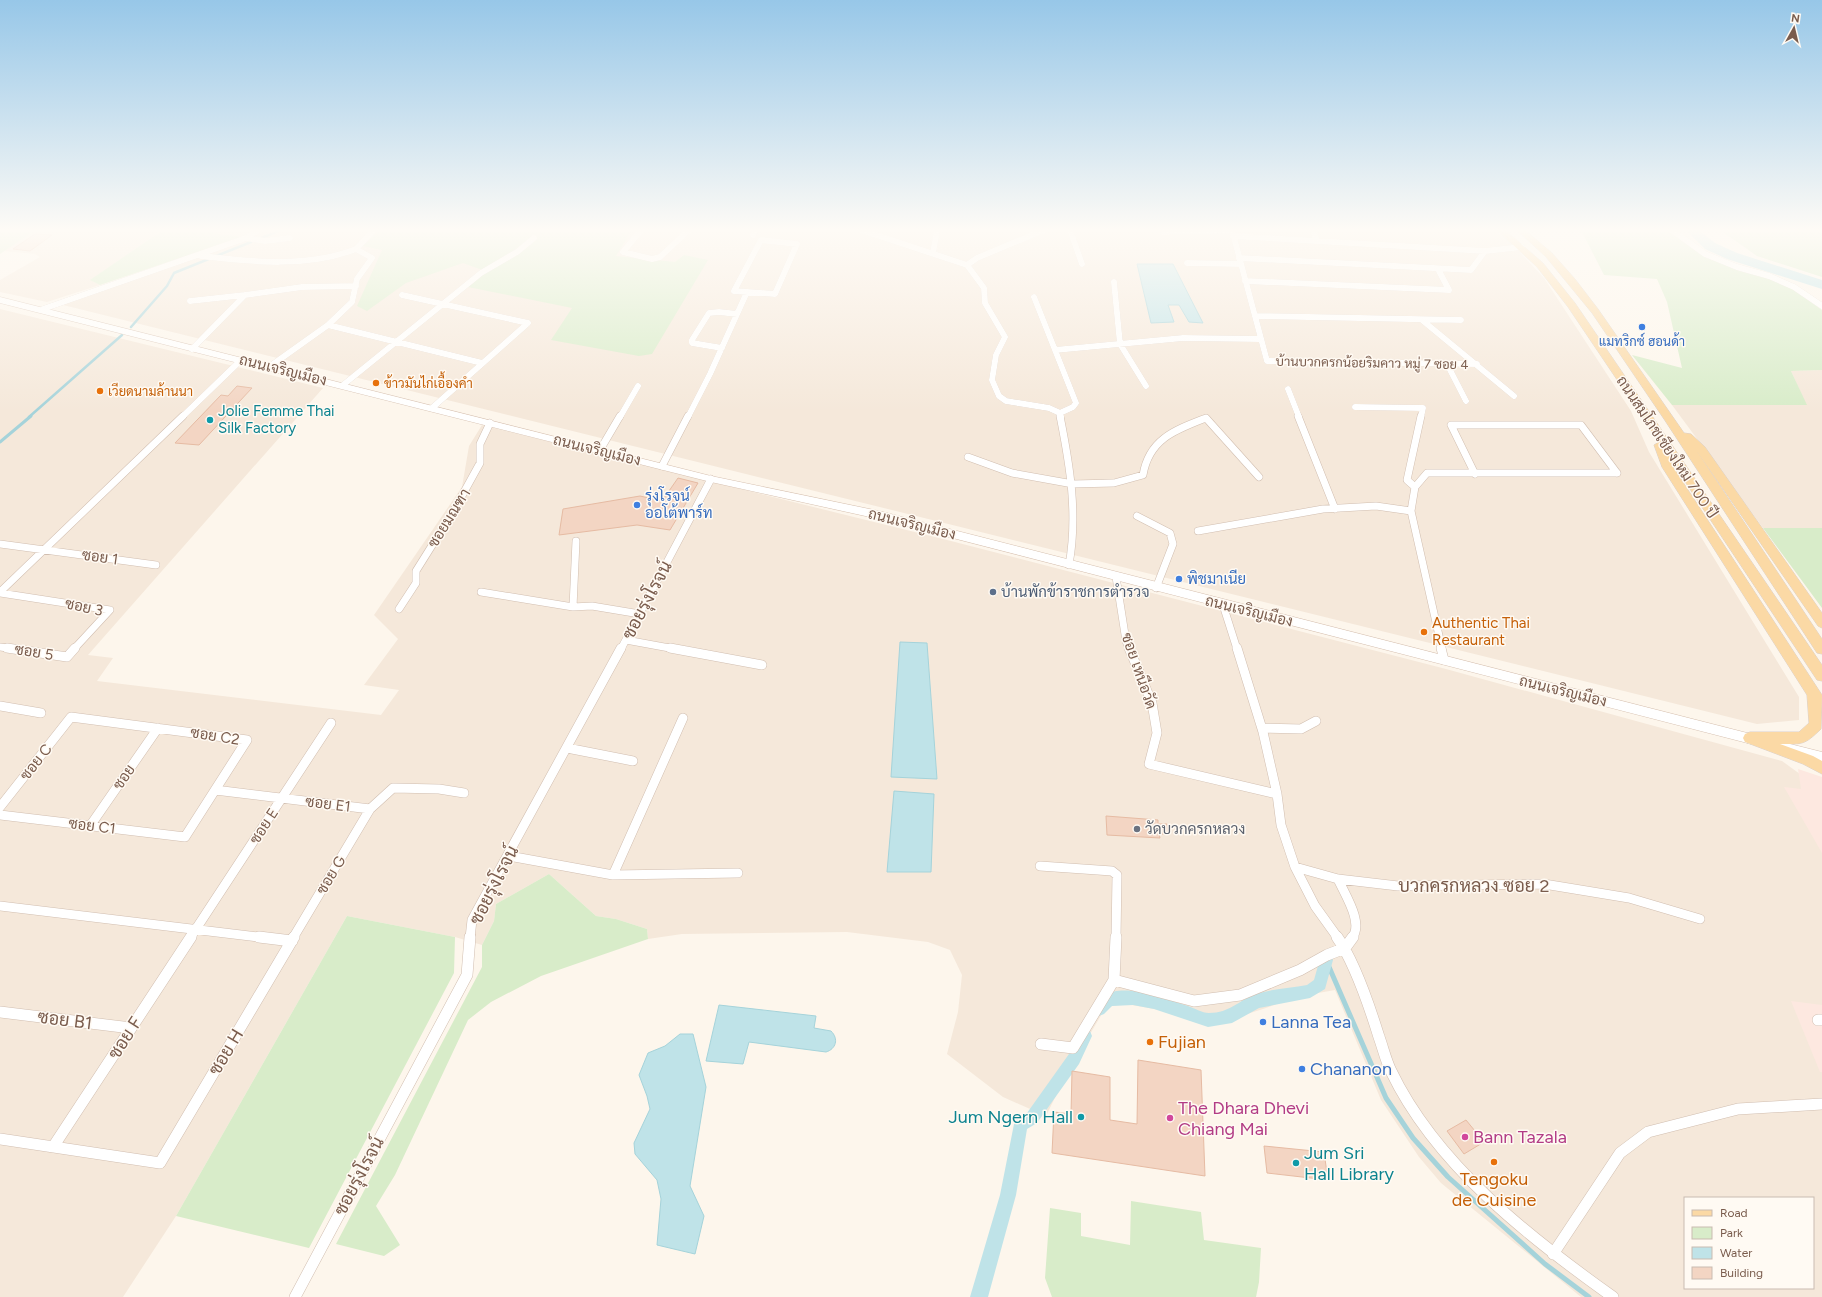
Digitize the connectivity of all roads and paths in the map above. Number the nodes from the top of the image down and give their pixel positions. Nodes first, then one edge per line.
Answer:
1 (96, 291) edge
2 (277, 291) edge
3 (355, 291) edge
4 (460, 291) edge
5 (734, 291) edge
6 (777, 291) edge
7 (984, 291) edge
8 (1115, 291) edge
9 (1248, 291) edge
10 (1560, 291) edge
11 (1579, 291) edge
12 (1799, 291) edge
13 (747, 292) junction
14 (245, 295) junction
15 (402, 295) dead end
16 (1034, 297) dead end
17 (0, 300) edge
18 (190, 301) dead end
19 (443, 304) junction
20 (1822, 306) edge
21 (43, 309) junction
22 (737, 314) junction
23 (1255, 316) junction
24 (1422, 320) junction
25 (1461, 320) dead end
26 (328, 325) junction
27 (1260, 339) junction
28 (395, 343) junction
29 (1120, 344) junction
30 (722, 348) junction
31 (192, 349) junction
32 (1055, 350) junction
33 (241, 360) junction
34 (482, 363) junction
35 (1447, 364) junction
36 (1477, 364) junction
37 (270, 367) junction
38 (343, 385) junction
39 (638, 386) dead end
40 (1146, 386) dead end
41 (1288, 389) dead end
42 (1514, 396) dead end
43 (1466, 401) dead end
44 (1355, 407) dead end
45 (432, 408) junction
46 (1060, 413) junction
47 (1647, 417) junction
48 (1668, 418) junction
49 (490, 423) junction
50 (600, 450) junction
51 (968, 457) dead end
52 (662, 466) junction
53 (1475, 474) junction
54 (1259, 477) dead end
55 (711, 479) junction
56 (1073, 484) junction
57 (1415, 487) junction
58 (1335, 509) junction
59 (1411, 511) junction
60 (1137, 516) dead end
61 (1198, 531) dead end
62 (576, 541) dead end
63 (0, 544) edge
64 (43, 550) junction
65 (156, 565) dead end
66 (1069, 565) junction
67 (1116, 578) junction
68 (1156, 588) junction
69 (0, 592) edge
70 (481, 592) dead end
71 (1223, 605) junction
72 (573, 607) junction
73 (399, 609) dead end
74 (640, 614) junction
75 (1822, 624) edge
76 (626, 640) junction
77 (0, 647) edge
78 (1822, 649) edge
79 (67, 657) joint
80 (1444, 660) junction
81 (762, 665) dead end
82 (1822, 676) edge
83 (1814, 695) junction
84 (0, 706) edge
85 (1822, 706) edge
86 (41, 713) dead end
87 (71, 717) joint
88 (683, 718) dead end
89 (1316, 721) dead end
90 (331, 723) dead end
91 (158, 728) junction
92 (1262, 728) junction
93 (1750, 738) junction
94 (567, 748) junction
95 (1822, 757) edge
96 (633, 761) dead end
97 (1822, 768) edge
98 (215, 790) junction
99 (464, 793) dead end
100 (1277, 794) junction
101 (282, 798) junction
102 (0, 807) edge
103 (370, 810) junction
104 (0, 815) edge
105 (90, 826) junction
106 (185, 837) joint
107 (509, 856) junction
108 (1040, 866) dead end
109 (1295, 867) junction
110 (738, 873) dead end
111 (613, 875) junction
112 (1338, 879) junction
113 (0, 906) edge
114 (1700, 919) dead end
115 (196, 928) junction
116 (292, 941) junction
117 (1345, 948) junction
118 (1114, 980) junction
119 (0, 1012) edge
120 (131, 1028) junction
121 (1041, 1044) dead end
122 (1822, 1104) edge
123 (0, 1139) edge
124 (53, 1147) junction
125 (1554, 1254) junction
126 (295, 1297) edge
127 (1613, 1297) edge

1 - 21 street
2 - 14 street
3 - 26 street
4 - 19 street
5 - 13 street
6 - 13 street
7 - 46 street
8 - 29 street
9 - 23 street
10 - 47 main road, ถนนสมโภชเชียงใหม่ 700 ปี
11 - 48 main road, ถนนสมโภชเชียงใหม่ 700 ปี
12 - 20 street
13 - 22 street
14 - 18 street
14 - 31 street
15 - 19 street
16 - 32 street
17 - 21 main road, ถนนเจริญเมือง
19 - 28 street
19 - 34 street
21 - 31 main road, ถนนเจริญเมือง
22 - 30 street
22 - 30 street
23 - 24 street
23 - 27 street
24 - 25 street
24 - 36 street
26 - 28 street
26 - 37 street
27 - 29 street
27 - 35 street, บ้านบวกครกน้อยริมคาว หมู่ 7 ซอย 4
28 - 34 street
28 - 38 street
29 - 32 street
29 - 40 street
30 - 52 street
31 - 33 main road, ถนนเจริญเมือง
32 - 46 street
33 - 37 main road, ถนนเจริญเมือง
33 - 64 street
34 - 45 street
35 - 36 street, บ้านบวกครกน้อยริมคาว หมู่ 7 ซอย 4
35 - 43 street
36 - 42 street
37 - 38 main road, ถนนเจริญเมือง
38 - 45 main road, ถนนเจริญเมือง
39 - 50 street
41 - 58 street
44 - 57 street
45 - 49 main road, ถนนเจริญเมือง
46 - 56 street
47 - 82 main road, ถนนสมโภชเชียงใหม่ 700 ปี
47 - 83 main road
48 - 75 main road
48 - 78 main road, ถนนสมโภชเชียงใหม่ 700 ปี
49 - 50 main road, ถนนเจริญเมือง
49 - 73 street, ซอยมณฑา
50 - 52 main road, ถนนเจริญเมือง
51 - 56 street
52 - 55 main road, ถนนเจริญเมือง
53 - 53 street
53 - 57 street
54 - 56 street
55 - 66 main road, ถนนเจริญเมือง
55 - 74 street, ซอยรุ่งโรจน์
56 - 66 street
57 - 59 street
58 - 59 street
58 - 61 street
59 - 80 street
60 - 68 street
62 - 72 street
63 - 64 street, ซอย 1
64 - 65 street, ซอย 1
64 - 69 street
66 - 67 main road, ถนนเจริญเมือง
67 - 68 main road, ถนนเจริญเมือง
67 - 100 street, ซอย เหนือวัด
68 - 71 main road, ถนนเจริญเมือง
69 - 79 street, ซอย 3
70 - 72 street
71 - 80 main road, ถนนเจริญเมือง
71 - 92 street
72 - 74 street
74 - 76 street, ซอยรุ่งโรจน์
76 - 81 street
76 - 94 street, ซอยรุ่งโรจน์
77 - 79 street, ซอย 5
80 - 93 main road, ถนนเจริญเมือง
83 - 85 main road
83 - 93 main road
84 - 86 street
87 - 91 street, ซอย C2
87 - 102 street, ซอย C
88 - 111 street
89 - 92 street
90 - 101 street, ซอย E
91 - 98 street, ซอย C2
91 - 105 street, ซอย
92 - 100 street
93 - 95 main road, ถนนเจริญเมือง
93 - 97 main road
94 - 96 street
94 - 107 street, ซอยรุ่งโรจน์
98 - 101 street, ซอย E1
98 - 106 street, ซอย C2
99 - 103 street, ซอย G
100 - 109 street
101 - 103 street, ซอย E1
101 - 115 street, ซอย E
103 - 116 street, ซอย G
104 - 105 street, ซอย C1
105 - 106 street, ซอย C1
107 - 111 street
107 - 126 street, ซอยรุ่งโรจน์
108 - 118 street
109 - 112 street, บวกครกหลวง ซอย 2
109 - 117 street
110 - 111 street
112 - 114 street, บวกครกหลวง ซอย 2
112 - 117 street
113 - 115 street
115 - 116 street
115 - 120 street, ซอย F
116 - 124 street, ซอย H
117 - 118 street
117 - 125 street
118 - 121 street
119 - 120 street, ซอย B1
120 - 124 street, ซอย F
122 - 125 street
123 - 124 street
125 - 127 street

